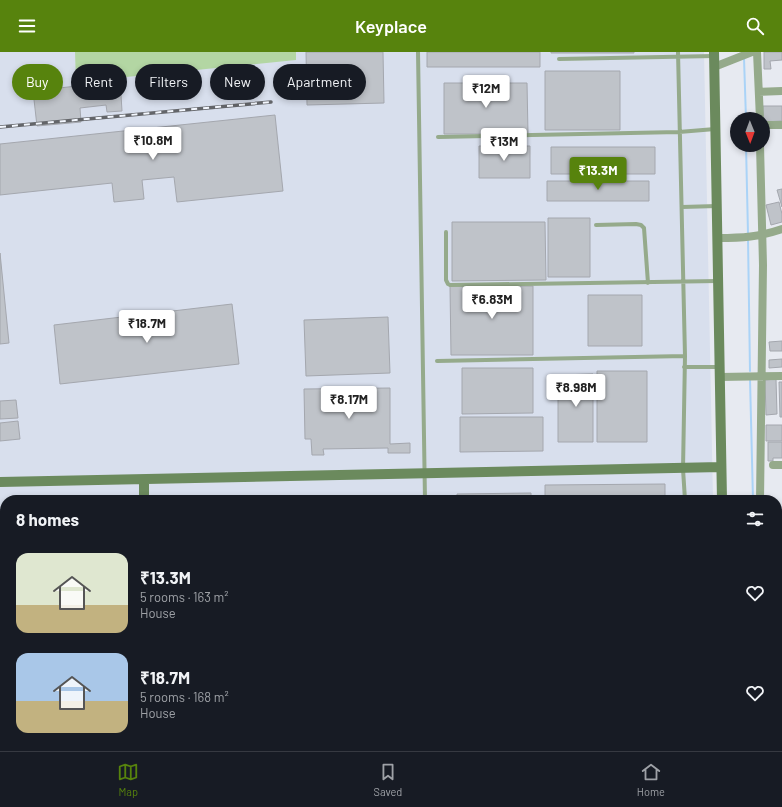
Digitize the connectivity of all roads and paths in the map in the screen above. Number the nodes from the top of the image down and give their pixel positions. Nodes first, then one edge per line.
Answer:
1 (418, 52) edge
2 (750, 53) edge
3 (678, 54) edge
4 (714, 54) edge
5 (559, 59) dead end
6 (714, 67) junction
7 (782, 91) edge
8 (759, 92) junction
9 (760, 112) edge
10 (770, 125) edge
11 (782, 125) edge
12 (715, 129) junction
13 (679, 132) junction
14 (438, 137) dead end
15 (760, 152) edge
16 (716, 206) junction
17 (682, 207) junction
18 (596, 225) dead end
19 (782, 229) edge
20 (446, 232) dead end
21 (763, 235) junction
22 (718, 238) junction
23 (718, 281) junction
24 (683, 282) junction
25 (648, 283) junction
26 (684, 356) junction
27 (437, 361) dead end
28 (684, 367) junction
29 (720, 372) junction
30 (782, 376) edge
31 (762, 378) junction
32 (773, 465) dead end
33 (782, 465) edge
34 (721, 468) junction
35 (683, 469) junction
36 (424, 473) junction
37 (144, 480) junction
38 (0, 482) edge
39 (144, 495) edge
40 (425, 495) edge
41 (685, 495) edge
42 (722, 495) edge
43 (760, 495) edge

1 - 36 lane
2 - 6 street
2 - 8 street
3 - 4 lane
3 - 5 lane
3 - 13 lane
4 - 6 street
6 - 12 street
7 - 8 street
8 - 9 street
10 - 11 street
12 - 13 lane
12 - 16 street
13 - 14 lane
13 - 17 lane
15 - 21 street
16 - 17 lane
16 - 22 street
17 - 24 lane
18 - 25 lane
19 - 21 street
20 - 25 lane
21 - 22 street
21 - 31 street
22 - 23 street
23 - 24 lane
23 - 29 street
24 - 25 lane
24 - 26 lane
26 - 27 lane
26 - 28 lane
28 - 29 lane
28 - 35 lane
29 - 31 street
29 - 34 street
30 - 31 street
31 - 43 street
32 - 33 street
34 - 35 street
34 - 42 street
35 - 36 street
35 - 41 lane
36 - 37 street
36 - 40 lane
37 - 38 street
37 - 39 street

